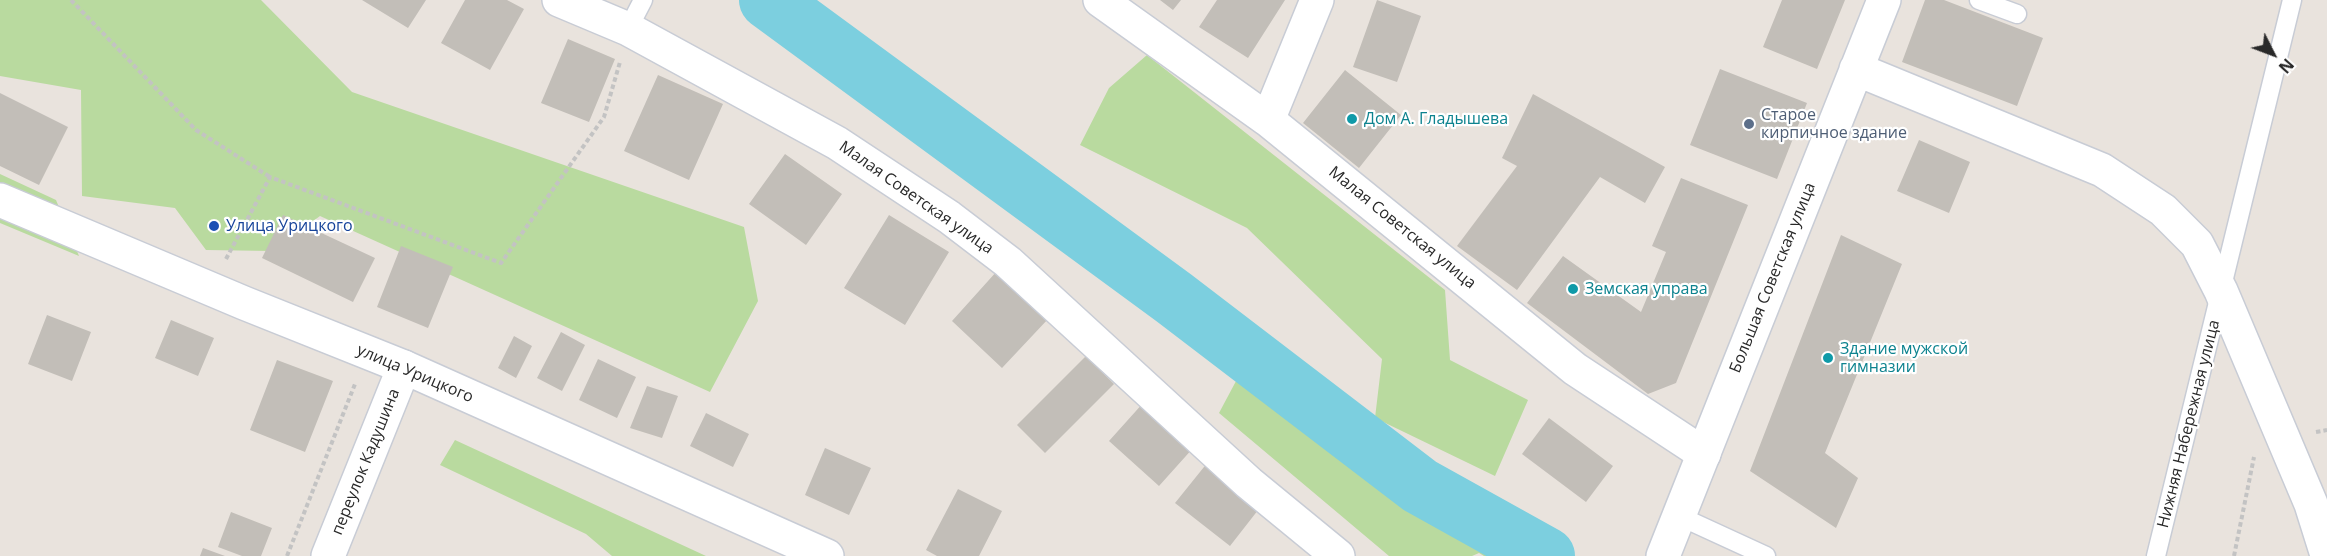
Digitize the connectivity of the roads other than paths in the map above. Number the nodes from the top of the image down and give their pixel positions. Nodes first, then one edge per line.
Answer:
1 (559, 0) edge
2 (643, 0) edge
3 (1100, 0) edge
4 (1317, 0) edge
5 (1884, 0) edge
6 (1979, 0) edge
7 (2292, 0) edge
8 (2017, 14) dead end
9 (628, 29) junction
10 (1856, 69) junction
11 (1268, 120) junction
12 (0, 200) edge
13 (2221, 291) junction
14 (404, 367) junction
15 (1704, 454) junction
16 (1679, 516) junction
17 (2327, 555) edge
18 (328, 556) edge
19 (827, 556) edge
20 (1338, 556) edge
21 (1664, 556) edge
22 (1766, 556) edge
23 (2156, 556) edge

1 - 9 main road, Малая Советская улица
2 - 9 lane
3 - 11 main road, Малая Советская улица
4 - 11 main road
5 - 10 main road, Большая Советская улица
6 - 8 lane
7 - 13 lane, Нижняя Набережная улица
9 - 20 main road, Малая Советская улица
10 - 13 main road
10 - 15 main road, Большая Советская улица
11 - 15 main road, Малая Советская улица
12 - 14 main road, улица Урицкого
13 - 17 main road
13 - 23 lane, Нижняя Набережная улица
14 - 18 main road, переулок Кадушина
14 - 19 main road, улица Урицкого
15 - 16 main road, Большая Советская улица
16 - 21 main road, Большая Советская улица
16 - 22 lane

